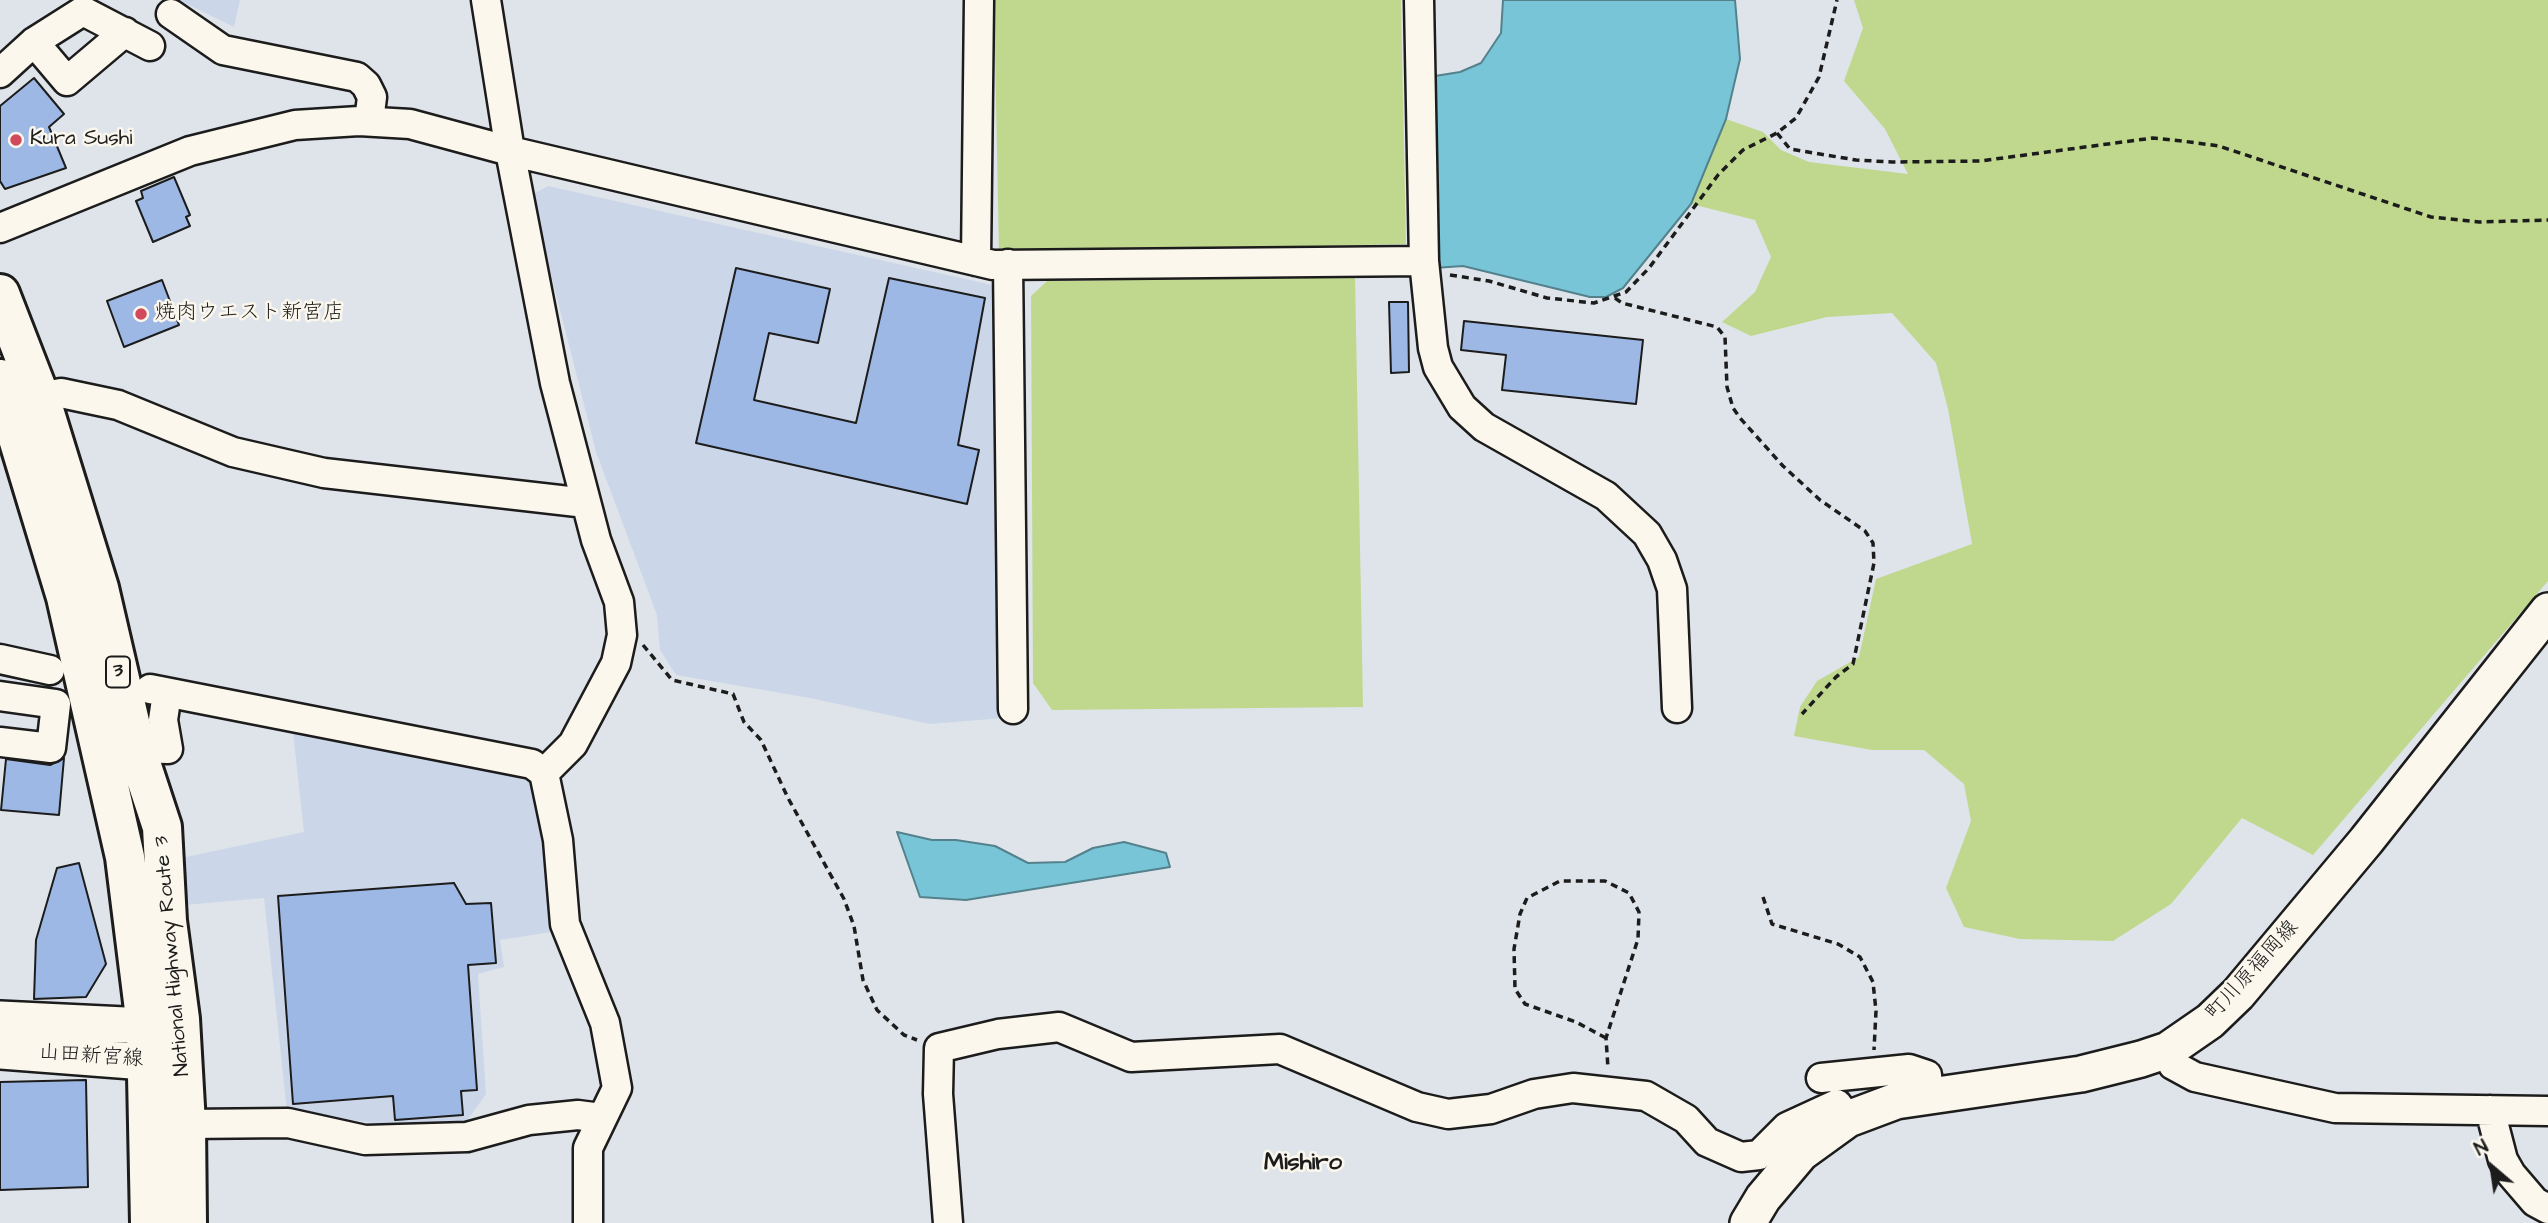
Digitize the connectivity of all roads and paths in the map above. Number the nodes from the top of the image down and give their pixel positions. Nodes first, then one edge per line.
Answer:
1 (486, 0) edge
2 (979, 0) edge
3 (1419, 0) edge
4 (1837, 0) edge
5 (172, 14) dead end
6 (125, 32) junction
7 (34, 42) junction
8 (150, 46) dead end
9 (0, 74) edge
10 (369, 121) junction
11 (1777, 133) junction
12 (510, 151) junction
13 (2548, 219) edge
14 (0, 228) edge
15 (976, 261) junction
16 (1008, 264) junction
17 (1425, 269) junction
18 (0, 294) edge
19 (1615, 298) junction
20 (0, 379) edge
21 (40, 397) junction
22 (586, 503) junction
23 (2548, 611) edge
24 (620, 642) junction
25 (0, 659) edge
26 (50, 670) dead end
27 (0, 696) edge
28 (1678, 708) dead end
29 (1013, 709) dead end
30 (1802, 714) dead end
31 (0, 742) edge
32 (136, 748) junction
33 (544, 773) junction
34 (1763, 897) dead end
35 (0, 1019) edge
36 (1606, 1038) junction
37 (163, 1042) junction
38 (939, 1048) junction
39 (2168, 1050) junction
40 (0, 1051) edge
41 (1861, 1073) junction
42 (1821, 1078) dead end
43 (1609, 1091) junction
44 (1930, 1097) junction
45 (2490, 1110) junction
46 (1842, 1111) junction
47 (2548, 1111) edge
48 (601, 1118) junction
49 (187, 1124) junction
50 (1751, 1156) junction
51 (1773, 1186) junction
52 (2548, 1209) edge
53 (2548, 1217) edge
54 (150, 1223) edge
55 (187, 1223) edge
56 (588, 1223) edge
57 (948, 1223) edge
58 (1748, 1223) edge
59 (2544, 1223) edge

1 - 12 street
2 - 15 street
3 - 17 street
4 - 11 path
5 - 10 street
6 - 7 street
6 - 7 street
6 - 8 street
7 - 9 street
10 - 12 street
10 - 14 street
11 - 13 path
11 - 19 path
12 - 15 street
12 - 22 street
15 - 16 street
16 - 17 street
16 - 29 street
17 - 19 path
17 - 28 street
18 - 21 highway, National Highway Route 3 / 3
19 - 30 path
20 - 37 highway, National Highway Route 3 / 3
21 - 22 street
21 - 32 highway, National Highway Route 3 / 3
22 - 24 street
23 - 39 main road, 町川原福岡線
24 - 33 street
24 - 38 path
25 - 26 street
27 - 31 street
32 - 33 street
32 - 37 highway, National Highway Route 3 / 3
33 - 48 street
34 - 41 path
35 - 37 main road, 山田新宮線
36 - 36 path
36 - 43 path
37 - 40 main road, 山田新宮線
37 - 49 highway, National Highway Route 3 / 3
37 - 54 highway, National Highway Route 3 / 3
38 - 43 street
38 - 57 street
39 - 44 main road, 町川原福岡線
39 - 45 street
41 - 42 street
41 - 44 street
41 - 46 street
43 - 50 street
44 - 46 main road, 町川原福岡線
45 - 47 street
45 - 52 street
46 - 50 street
46 - 51 main road, 町川原福岡線
48 - 49 street
48 - 56 street
49 - 55 highway, National Highway Route 3 / 3
50 - 51 street
51 - 58 main road, 町川原福岡線
53 - 59 street

